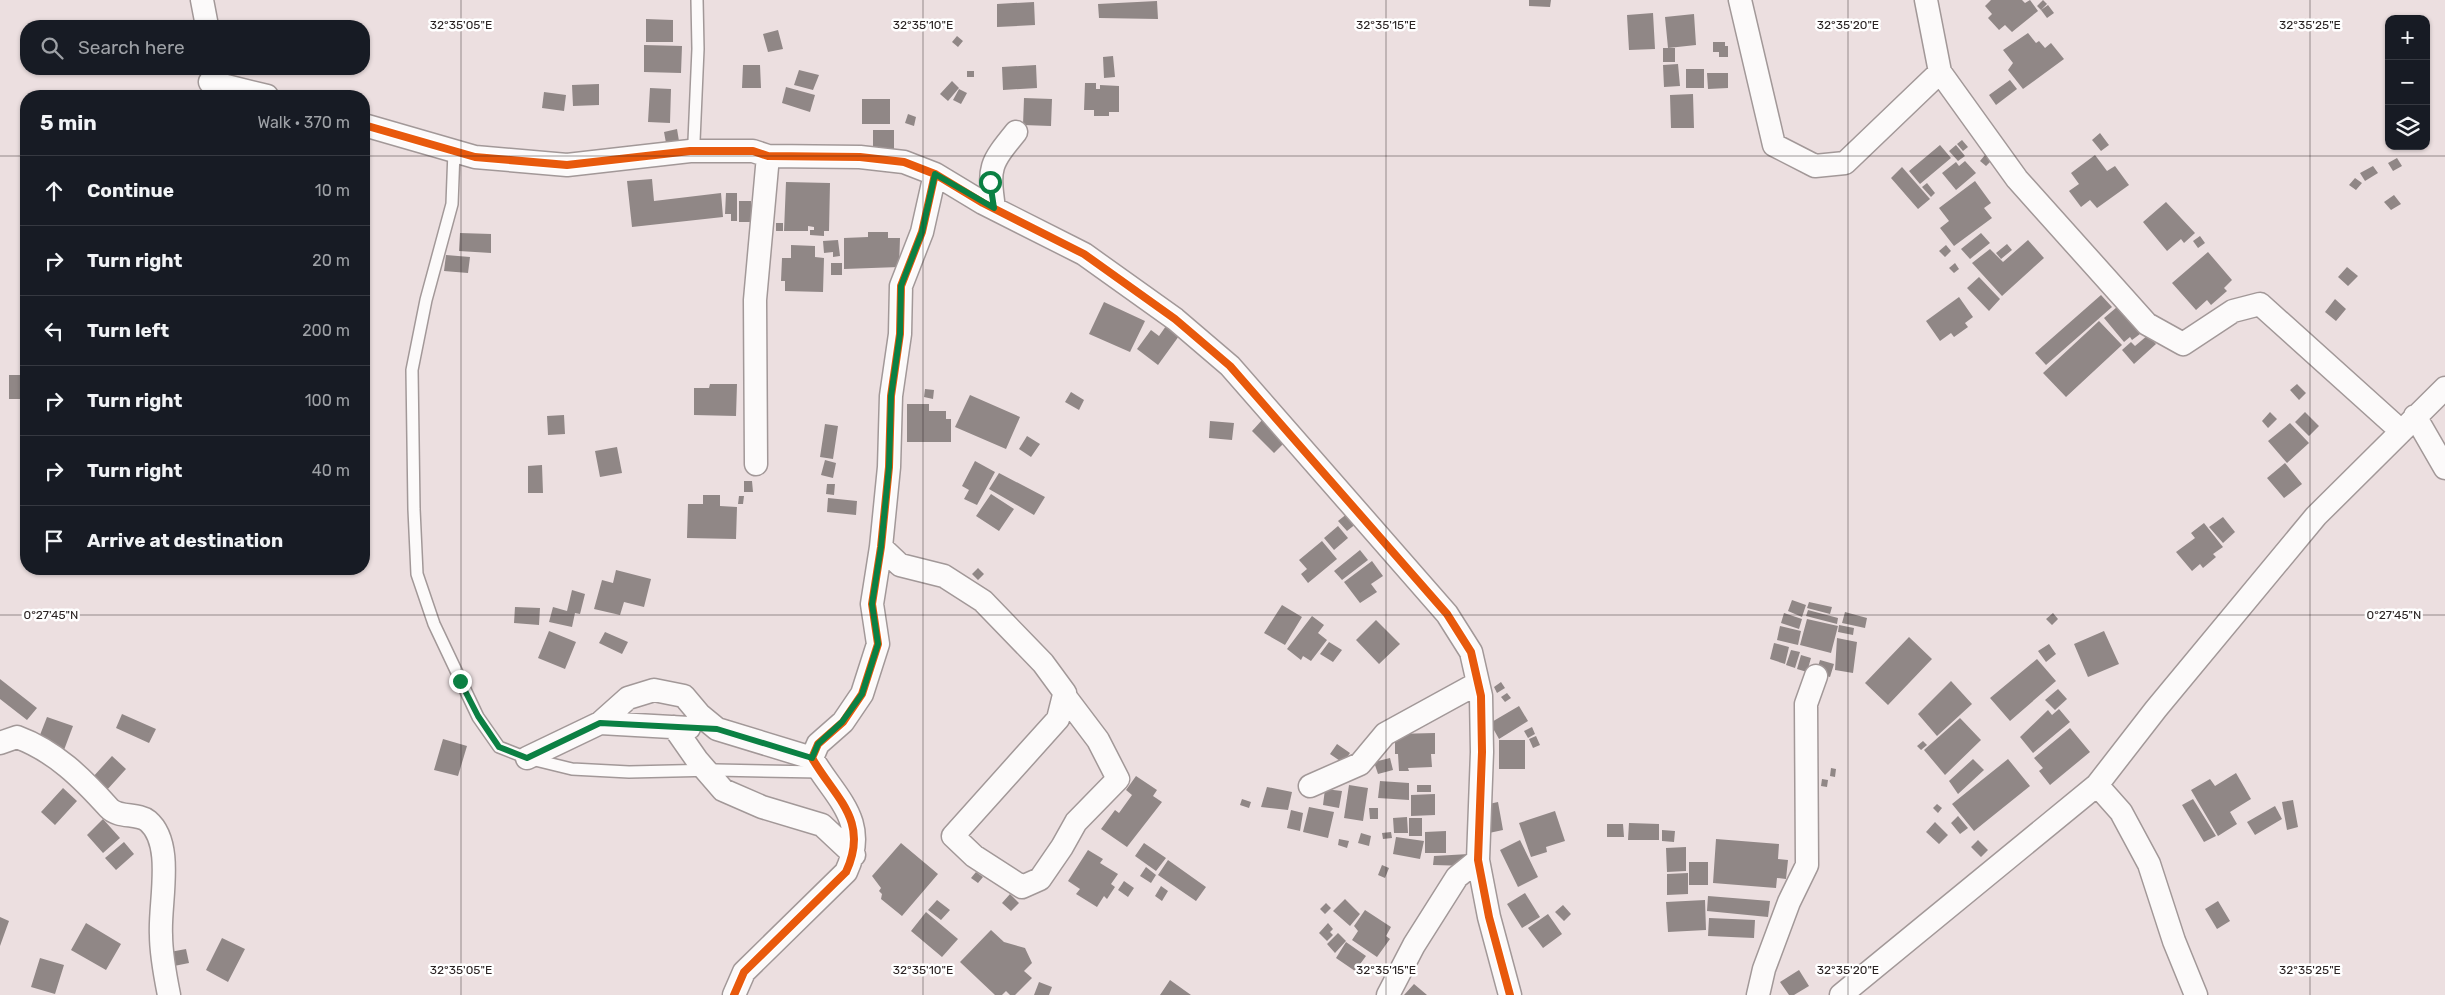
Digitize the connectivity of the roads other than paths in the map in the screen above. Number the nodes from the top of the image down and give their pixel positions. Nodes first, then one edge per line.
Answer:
1 (202, 0) edge
2 (697, 0) edge
3 (1740, 0) edge
4 (1926, 0) edge
5 (206, 20) edge
6 (1940, 72) junction
7 (210, 82) edge
8 (243, 90) edge
9 (370, 126) edge
10 (1016, 132) dead end
11 (454, 151) junction
12 (690, 151) junction
13 (768, 156) junction
14 (935, 174) junction
15 (994, 208) junction
16 (2445, 388) edge
17 (2408, 423) junction
18 (756, 464) dead end
19 (2445, 468) edge
20 (881, 547) junction
21 (1816, 676) dead end
22 (1478, 683) junction
23 (1064, 695) junction
24 (600, 723) junction
25 (674, 727) junction
26 (717, 729) junction
27 (0, 743) edge
28 (527, 758) junction
29 (816, 765) junction
30 (706, 770) junction
31 (2097, 785) junction
32 (1310, 786) dead end
33 (854, 855) junction
34 (1478, 860) junction
35 (168, 995) edge
36 (734, 995) edge
37 (1388, 995) edge
38 (1510, 995) edge
39 (1758, 995) edge
40 (1841, 995) edge
41 (2196, 995) edge

1 - 5 street
2 - 12 lane
3 - 6 street
4 - 6 street
6 - 17 street
7 - 8 street
9 - 11 street
10 - 15 street
11 - 12 street
11 - 28 lane
12 - 13 street
13 - 14 street
13 - 18 street
14 - 15 street
14 - 20 street
15 - 22 street
16 - 17 street
17 - 19 street
17 - 31 street
20 - 23 street
20 - 29 street
21 - 39 street
22 - 32 street
22 - 34 street
23 - 23 street
24 - 25 street
24 - 26 street
24 - 28 street
25 - 26 street
25 - 30 street
26 - 29 street
27 - 35 street
28 - 30 lane
29 - 30 lane
29 - 33 street
30 - 33 street
31 - 40 street
31 - 41 street
33 - 36 street
34 - 37 street
34 - 38 street

